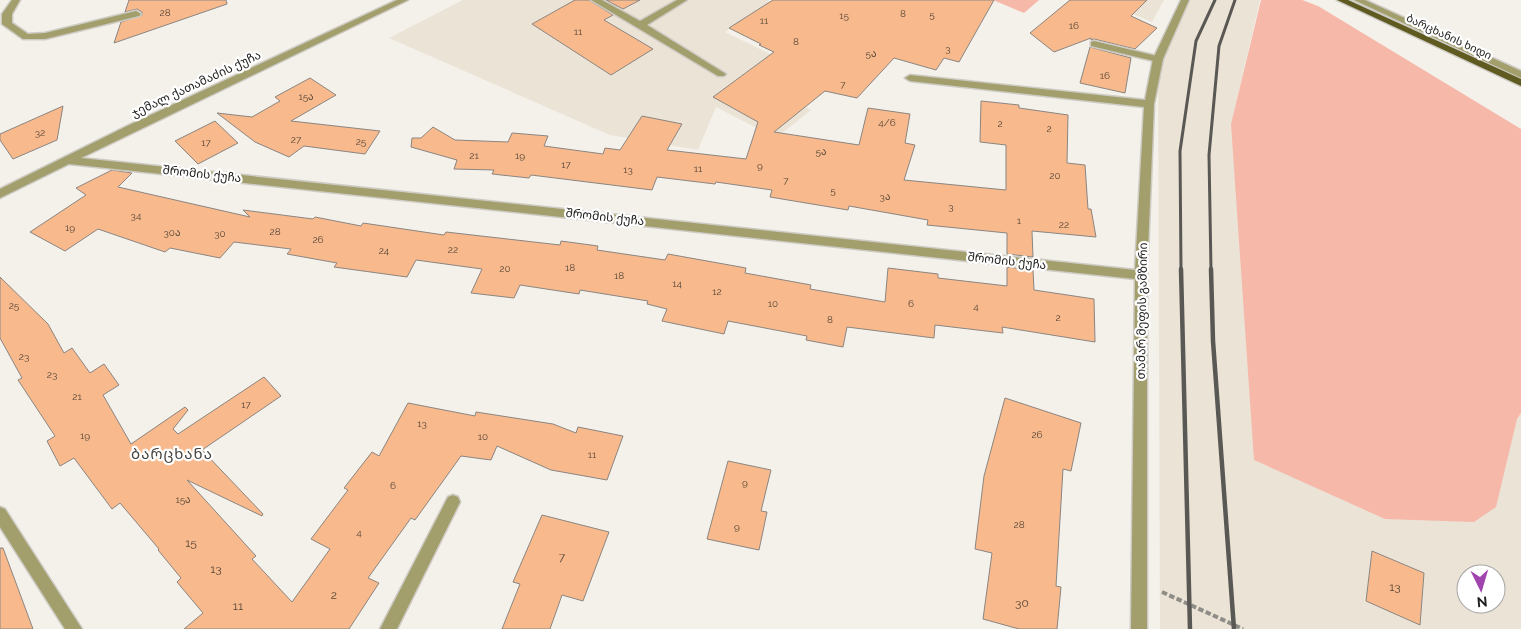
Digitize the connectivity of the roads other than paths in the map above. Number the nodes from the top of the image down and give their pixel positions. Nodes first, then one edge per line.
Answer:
1 (16, 0) edge
2 (404, 0) edge
3 (595, 0) edge
4 (683, 0) edge
5 (1185, 0) edge
6 (1341, 0) edge
7 (1359, 0) edge
8 (136, 14) dead end
9 (640, 26) junction
10 (1094, 44) dead end
11 (1158, 59) junction
12 (721, 74) dead end
13 (1521, 75) edge
14 (910, 78) dead end
15 (1521, 82) edge
16 (1149, 104) junction
17 (68, 160) junction
18 (0, 194) edge
19 (1141, 275) junction
20 (453, 502) dead end
21 (0, 514) edge
22 (74, 629) edge
23 (388, 629) edge
24 (1139, 629) edge

1 - 8 street
2 - 17 street, ჯემალ ქათამაძის ქუჩა
3 - 9 street
4 - 9 street
5 - 11 street, თამარ მეფის გამზირი
6 - 15 main road, ბარცხანის ხიდი
7 - 13 street
9 - 12 street
10 - 11 street
11 - 16 street, თამარ მეფის გამზირი
14 - 16 street
16 - 19 street, თამარ მეფის გამზირი
17 - 18 street, ჯემალ ქათამაძის ქუჩა
17 - 19 street, შრომის ქუჩა
19 - 24 street, თამარ მეფის გამზირი
20 - 23 street
21 - 22 street

